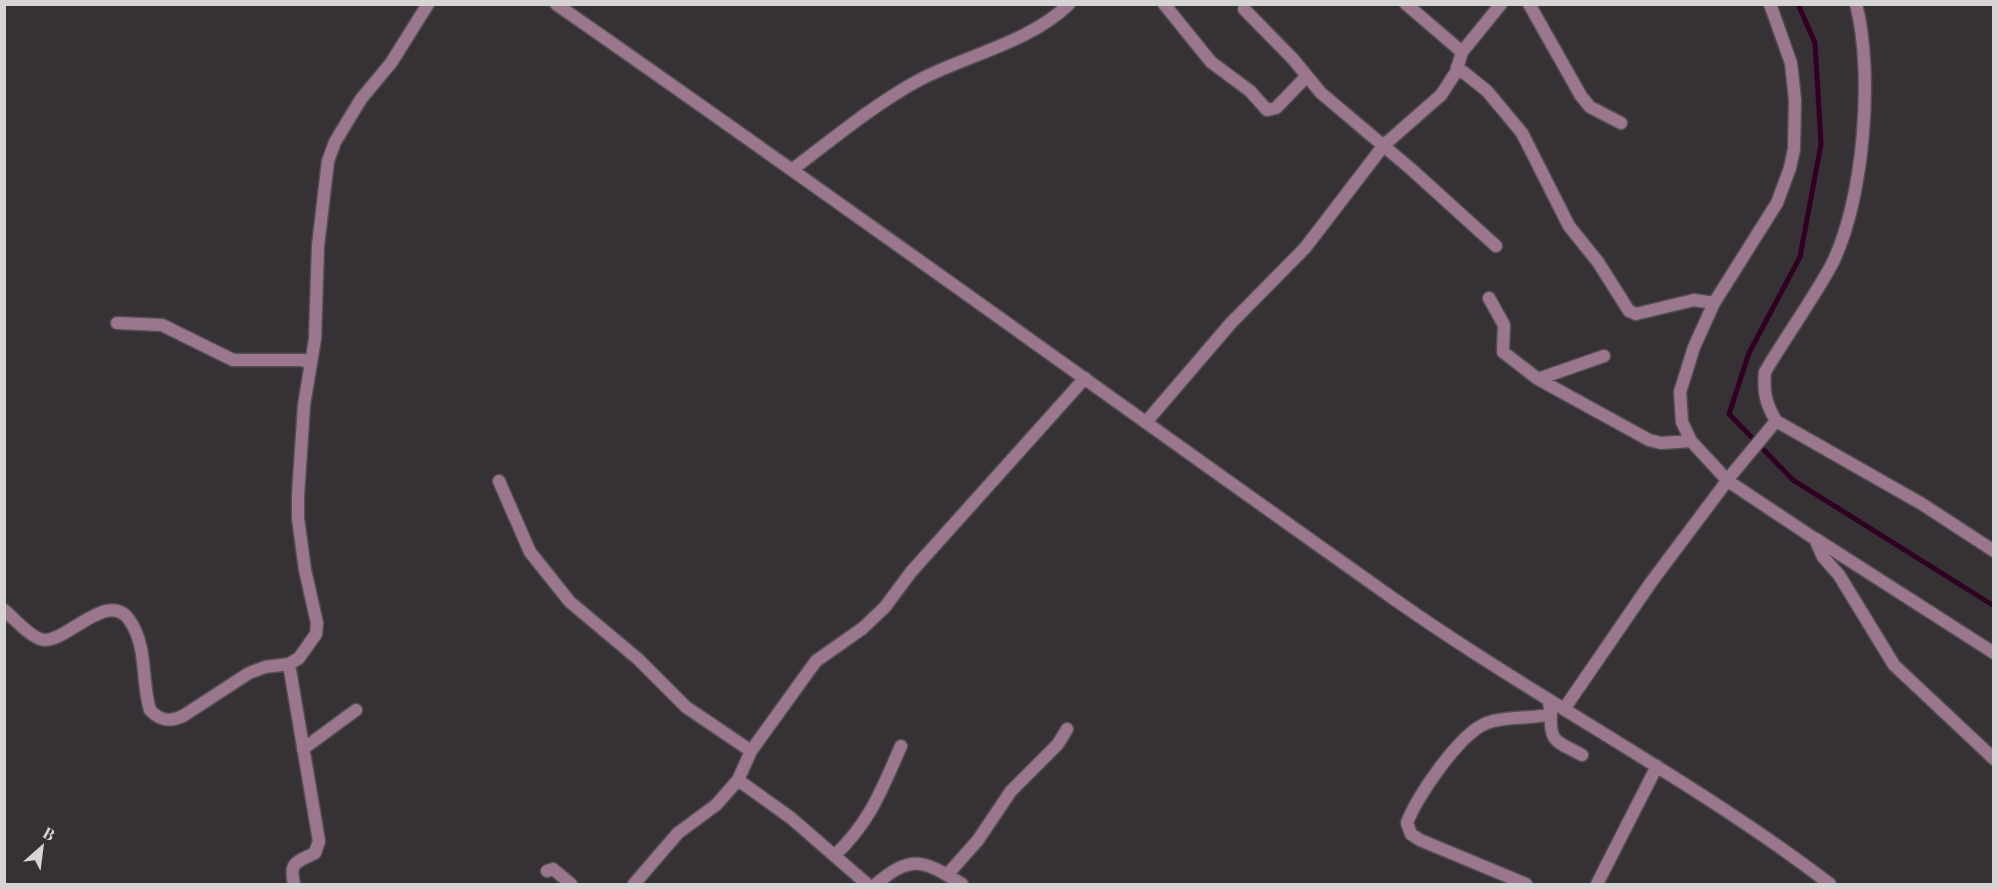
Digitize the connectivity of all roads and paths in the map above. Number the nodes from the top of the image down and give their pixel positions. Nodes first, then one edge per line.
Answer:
1 (428, 4) edge
2 (556, 4) edge
3 (1069, 4) edge
4 (1164, 4) edge
5 (1406, 4) edge
6 (1501, 4) edge
7 (1529, 4) edge
8 (1770, 4) edge
9 (1856, 4) edge
10 (1244, 9) dead end
11 (1462, 52) junction
12 (1457, 67) junction
13 (1305, 77) junction
14 (1621, 123) dead end
15 (1384, 146) junction
16 (793, 169) junction
17 (1496, 246) dead end
18 (1489, 298) dead end
19 (1714, 303) junction
20 (117, 323) dead end
21 (1604, 356) dead end
22 (310, 364) junction
23 (1085, 378) junction
24 (1538, 379) junction
25 (1147, 422) junction
26 (1773, 424) junction
27 (1691, 441) junction
28 (1730, 477) junction
29 (499, 482) dead end
30 (1815, 538) junction
31 (1992, 547) edge
32 (4, 610) edge
33 (1994, 653) edge
34 (289, 664) junction
35 (1548, 699) junction
36 (1564, 709) junction
37 (356, 710) dead end
38 (1551, 712) junction
39 (1067, 729) dead end
40 (901, 746) dead end
41 (303, 749) junction
42 (751, 751) junction
43 (1582, 755) dead end
44 (1994, 759) edge
45 (1657, 766) junction
46 (738, 780) junction
47 (835, 855) junction
48 (547, 871) dead end
49 (946, 875) junction
50 (294, 885) edge
51 (572, 885) edge
52 (634, 885) edge
53 (867, 885) edge
54 (876, 885) edge
55 (962, 885) edge
56 (1526, 885) edge
57 (1597, 885) edge
58 (1830, 885) edge

1 - 22 street
2 - 16 street
3 - 16 street
4 - 13 street
5 - 11 street
6 - 11 street
7 - 14 street
8 - 19 street
9 - 26 street
10 - 13 street
11 - 12 street
12 - 15 street
12 - 19 street
13 - 15 street
15 - 17 street
15 - 25 street
16 - 23 street
18 - 24 street
19 - 27 street
20 - 22 street
21 - 24 street
22 - 34 street
23 - 25 street
23 - 42 street
24 - 27 street
25 - 35 street
26 - 28 street
26 - 31 street
27 - 28 street
28 - 30 street
28 - 36 street
29 - 42 street
30 - 33 street
30 - 44 street
32 - 34 street
34 - 41 street
35 - 36 street
35 - 38 street
36 - 45 street
37 - 41 street
38 - 43 street
38 - 56 street
39 - 49 street
40 - 47 street
41 - 50 street
42 - 46 street
45 - 57 street
45 - 58 street
46 - 47 street
46 - 52 street
47 - 53 street
48 - 51 street
49 - 54 street
49 - 55 street

